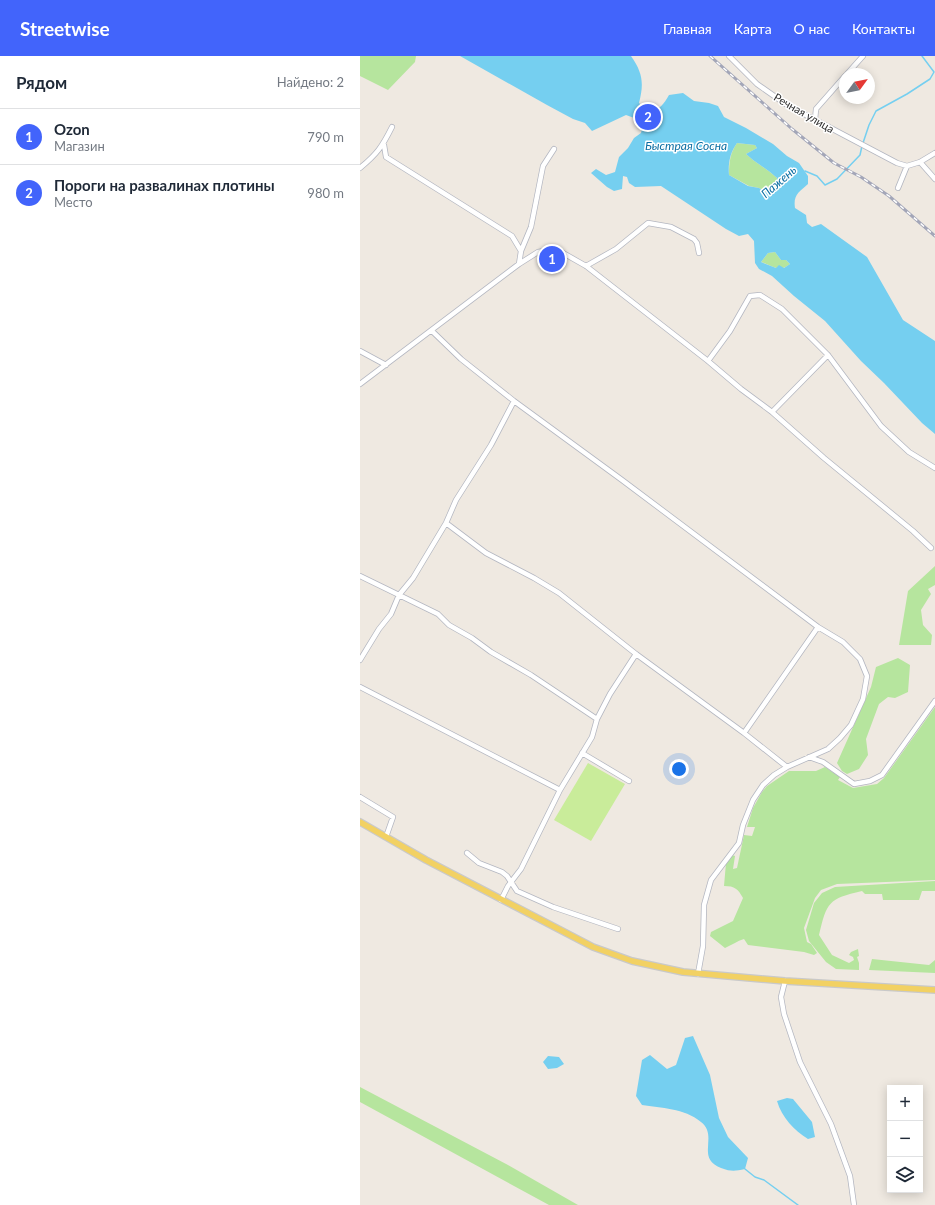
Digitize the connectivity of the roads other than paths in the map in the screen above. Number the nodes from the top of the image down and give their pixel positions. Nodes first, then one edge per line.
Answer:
1 (729, 56) edge
2 (863, 56) edge
3 (852, 68) edge
4 (839, 83) edge
5 (815, 120) junction
6 (392, 127) dead end
7 (384, 144) junction
8 (554, 149) dead end
9 (935, 153) edge
10 (920, 162) junction
11 (907, 166) junction
12 (360, 168) edge
13 (935, 179) edge
14 (898, 188) dead end
15 (521, 252) junction
16 (699, 253) dead end
17 (520, 264) junction
18 (586, 266) junction
19 (432, 331) junction
20 (360, 351) edge
21 (828, 355) junction
22 (708, 361) junction
23 (386, 365) junction
24 (360, 384) edge
25 (514, 402) junction
26 (772, 412) junction
27 (935, 468) edge
28 (446, 523) junction
29 (931, 548) dead end
30 (360, 576) edge
31 (399, 595) junction
32 (818, 627) junction
33 (636, 654) junction
34 (360, 660) edge
35 (360, 687) edge
36 (935, 701) edge
37 (597, 719) junction
38 (744, 733) junction
39 (582, 753) junction
40 (809, 757) junction
41 (787, 767) junction
42 (629, 781) dead end
43 (560, 790) junction
44 (360, 797) edge
45 (360, 822) edge
46 (386, 837) junction
47 (467, 853) dead end
48 (510, 883) junction
49 (501, 900) junction
50 (618, 929) dead end
51 (698, 974) junction
52 (785, 981) junction
53 (935, 990) edge
54 (854, 1205) edge

1 - 5 street, Речная улица
2 - 3 street
4 - 5 street
5 - 11 street, Речная улица
6 - 7 street
7 - 12 street
7 - 15 street
8 - 15 street
9 - 10 street
10 - 11 street
10 - 13 street
11 - 14 street
15 - 17 street
16 - 18 street
17 - 18 street
17 - 19 street
18 - 22 street
19 - 23 street
19 - 25 street
20 - 23 street
21 - 22 street
21 - 26 street
21 - 27 street
22 - 26 street
23 - 24 street
25 - 28 street
25 - 32 street
26 - 29 street
28 - 31 street
28 - 33 street
30 - 31 street
31 - 34 street
31 - 37 street
32 - 38 street
32 - 40 street
33 - 37 street
33 - 38 street
35 - 43 street
36 - 40 street
37 - 39 street
38 - 41 street
39 - 42 street
39 - 43 street
40 - 41 street
41 - 51 street
43 - 48 street
44 - 46 street
45 - 46 main road
46 - 49 main road
47 - 48 street
48 - 49 street
48 - 50 street
49 - 51 main road
51 - 52 main road
52 - 53 main road
52 - 54 street

